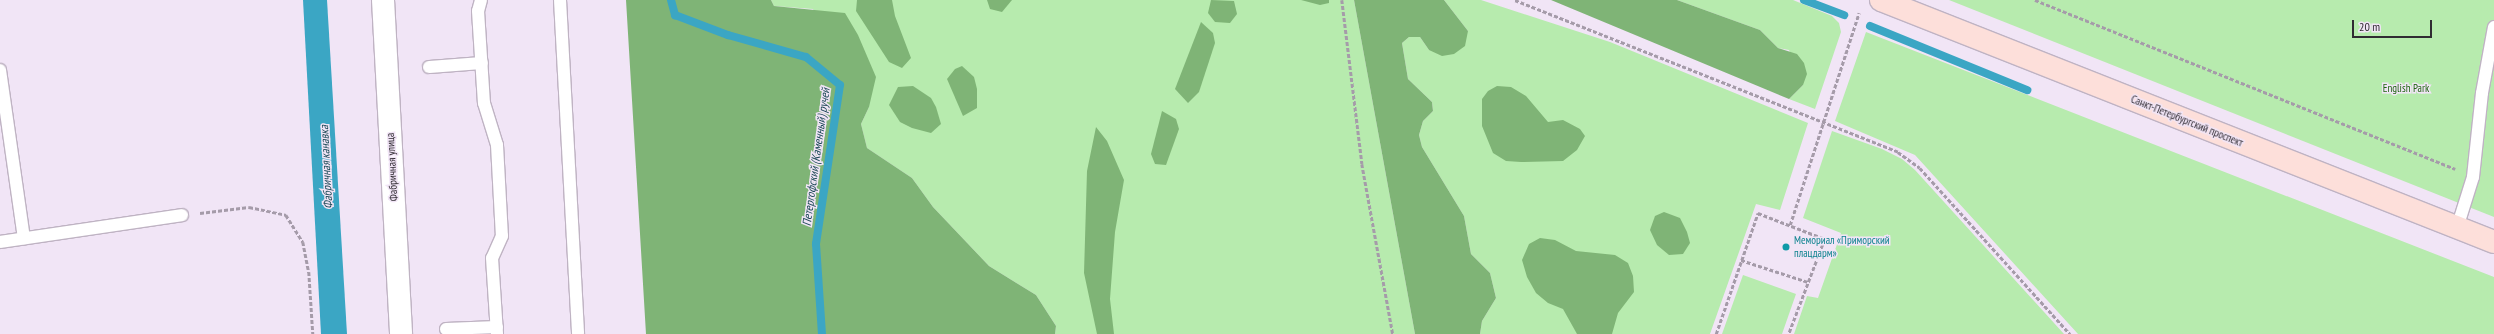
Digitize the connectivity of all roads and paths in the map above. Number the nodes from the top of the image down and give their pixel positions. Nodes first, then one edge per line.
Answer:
1 (383, 0) edge
2 (481, 0) edge
3 (560, 0) edge
4 (1342, 0) edge
5 (1515, 0) edge
6 (1880, 0) edge
7 (2035, 0) edge
8 (1861, 8) dead end
9 (2494, 27) edge
10 (482, 63) junction
11 (429, 67) dead end
12 (0, 70) edge
13 (1823, 123) junction
14 (5, 139) edge
15 (2473, 177) junction
16 (182, 214) joint
17 (1790, 225) junction
18 (2457, 228) junction
19 (24, 238) junction
20 (0, 242) edge
21 (2494, 242) edge
22 (1742, 260) junction
23 (1808, 282) junction
24 (446, 329) dead end
25 (497, 330) edge
26 (313, 334) edge
27 (401, 334) edge
28 (578, 334) edge
29 (1393, 334) edge
30 (1716, 334) edge
31 (1789, 334) edge
32 (2070, 334) edge

1 - 27 street, Фабричная улица
2 - 10 lane
3 - 28 lane
4 - 29 path
5 - 13 path
6 - 18 main road, Санкт-Петербургский проспект
7 - 15 path
8 - 13 path
9 - 15 lane
10 - 11 lane
10 - 25 lane
12 - 14 lane
13 - 17 path
13 - 32 path
14 - 19 lane
15 - 18 lane
16 - 19 lane
16 - 26 path
17 - 22 path
17 - 23 path
18 - 21 main road, Санкт-Петербургский проспект
19 - 20 lane
22 - 23 path
22 - 30 path
23 - 31 path
24 - 25 lane

